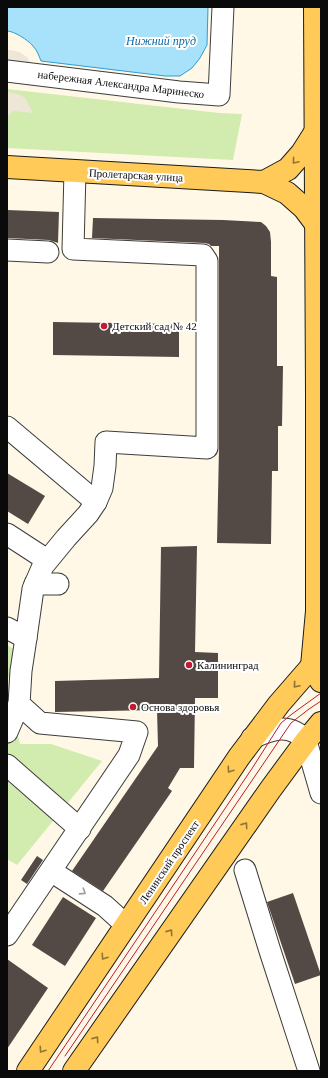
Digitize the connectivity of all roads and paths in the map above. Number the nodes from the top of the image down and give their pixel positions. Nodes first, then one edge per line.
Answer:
1 (223, 7) edge
2 (315, 7) edge
3 (7, 71) edge
4 (316, 131) junction
5 (7, 167) edge
6 (75, 171) junction
7 (264, 182) junction
8 (316, 224) junction
9 (7, 250) edge
10 (48, 252) dead end
11 (319, 392) edge
12 (7, 427) edge
13 (96, 502) junction
14 (7, 534) edge
15 (47, 560) junction
16 (35, 584) junction
17 (58, 584) dead end
18 (7, 628) edge
19 (26, 638) junction
20 (318, 670) edge
21 (19, 704) junction
22 (321, 723) edge
23 (7, 732) edge
24 (252, 738) junction
25 (306, 741) junction
26 (7, 765) edge
27 (321, 793) edge
28 (80, 829) junction
29 (245, 870) dead end
30 (51, 871) junction
31 (14, 909) edge
32 (126, 925) junction
33 (7, 935) edge
34 (321, 1068) edge
35 (28, 1071) edge
36 (74, 1071) edge
37 (310, 1071) edge

1 - 3 street, набережная Александра Маринеско
2 - 4 main road
4 -> 7 main road
4 - 8 main road
5 - 6 main road, Пролетарская улица
6 - 7 main road, Пролетарская улица
6 - 13 street
7 - 8 main road, Пролетарская улица
8 - 11 main road
9 - 10 street
11 - 20 main road
12 - 13 street
13 - 15 street
14 - 15 street
15 - 16 street
16 - 17 street
16 - 19 street
18 - 19 street
19 - 21 street
20 -> 24 main road, Ленинский проспект
21 - 23 street
21 - 28 street
22 - 25 main road
24 - 25 street
24 -> 32 main road, Ленинский проспект
25 - 27 street
36 -> 25 main road
26 - 28 street
28 - 30 street
29 - 37 street
30 - 31 street
30 -> 32 street
31 - 33 street
32 -> 35 main road, Ленинский проспект
34 - 37 street

